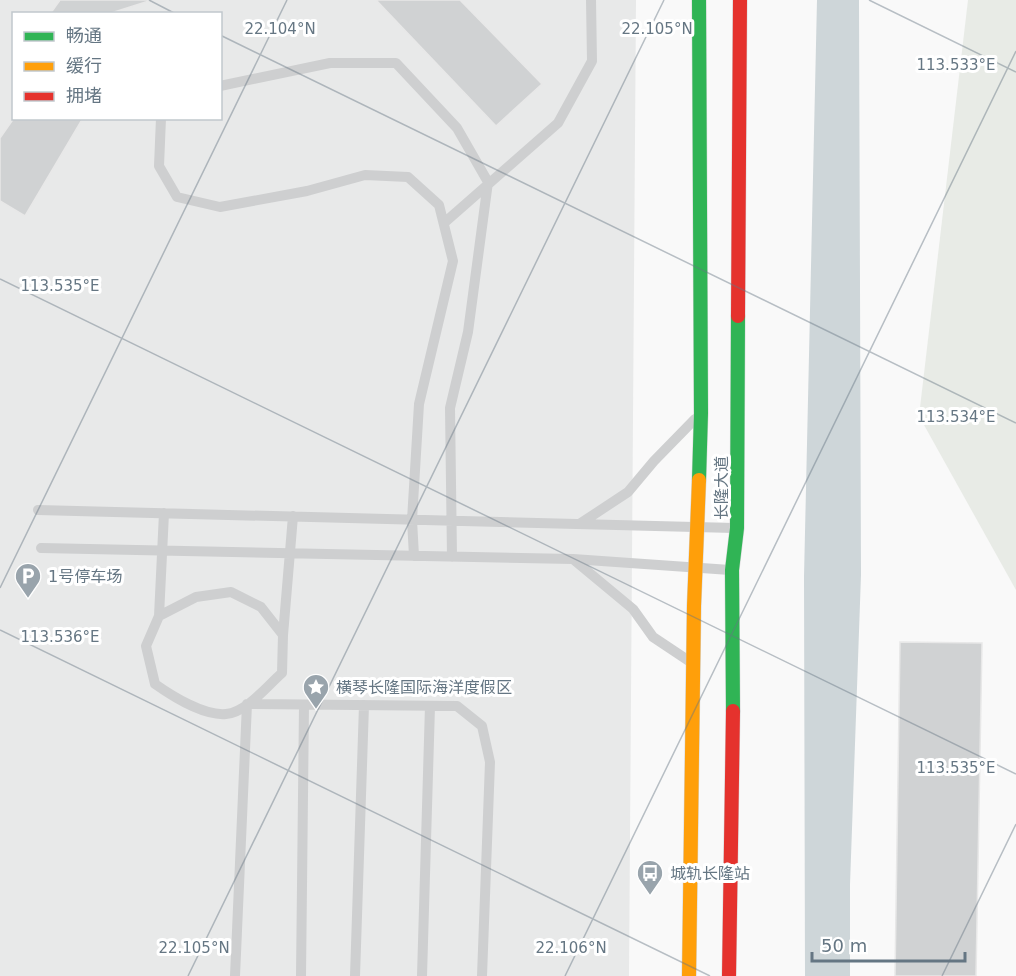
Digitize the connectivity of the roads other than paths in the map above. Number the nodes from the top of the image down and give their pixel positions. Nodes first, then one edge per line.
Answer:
1 (591, 0) edge
2 (699, 0) edge
3 (740, 0) edge
4 (222, 86) edge
5 (161, 120) edge
6 (488, 182) junction
7 (444, 223) junction
8 (701, 413) junction
9 (38, 510) dead end
10 (164, 513) junction
11 (293, 516) junction
12 (412, 519) junction
13 (453, 520) junction
14 (579, 524) junction
15 (699, 527) junction
16 (737, 528) junction
17 (41, 548) dead end
18 (162, 551) junction
19 (291, 554) junction
20 (414, 556) junction
21 (452, 557) junction
22 (573, 560) junction
23 (695, 569) junction
24 (732, 570) junction
25 (159, 616) junction
26 (284, 635) junction
27 (693, 664) junction
28 (247, 704) junction
29 (304, 705) junction
30 (364, 705) junction
31 (430, 706) junction
32 (235, 976) edge
33 (301, 976) edge
34 (355, 976) edge
35 (422, 976) edge
36 (482, 976) edge
37 (689, 976) edge
38 (729, 976) edge

1 - 6 lane
2 - 8 main road, 长隆大道
3 - 16 main road, 长隆大道
4 - 6 lane
5 - 7 lane
6 - 7 lane
6 - 13 lane
7 - 12 lane
8 - 14 lane
8 - 15 main road, 长隆大道
9 - 10 lane
10 - 11 lane
10 - 18 lane
11 - 12 lane
11 - 19 lane
12 - 13 lane
12 - 20 lane
13 - 14 lane
13 - 21 lane
14 - 15 lane
15 - 16 lane
15 - 23 main road, 长隆大道
16 - 24 main road, 长隆大道
17 - 18 lane
18 - 19 lane
18 - 25 lane
19 - 20 lane
19 - 26 lane
20 - 21 lane
21 - 22 lane
22 - 23 lane
22 - 27 lane
23 - 24 lane
23 - 27 main road, 长隆大道
24 - 38 main road, 长隆大道
25 - 26 lane
25 - 28 lane
26 - 28 lane
27 - 37 main road, 长隆大道
28 - 29 lane
28 - 32 lane
29 - 30 lane
29 - 33 lane
30 - 31 lane
30 - 34 lane
31 - 35 lane
31 - 36 lane

